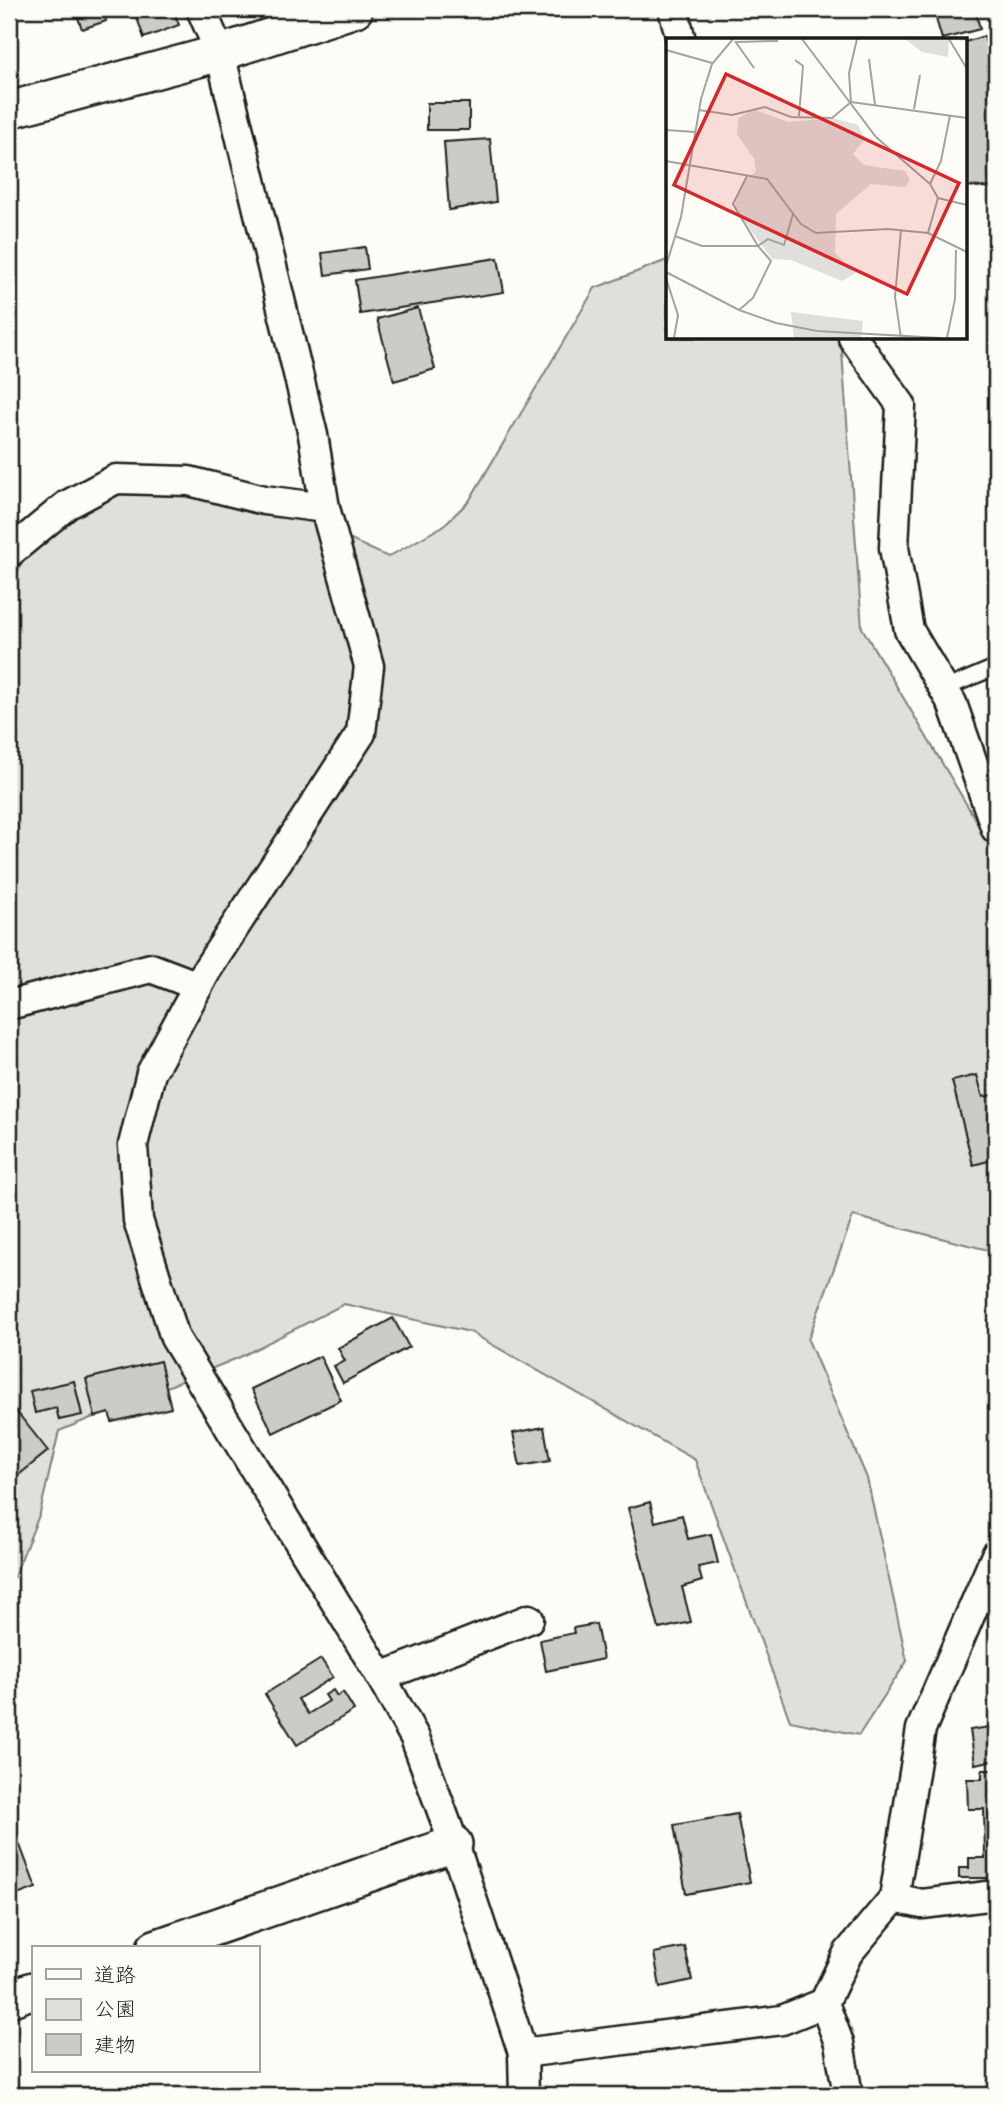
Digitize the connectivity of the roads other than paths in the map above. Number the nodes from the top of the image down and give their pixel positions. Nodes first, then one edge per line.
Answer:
1 (201, 9) edge
2 (355, 9) edge
3 (673, 9) edge
4 (680, 38) edge
5 (220, 53) junction
6 (9, 110) edge
7 (854, 340) edge
8 (325, 508) junction
9 (9, 552) edge
10 (996, 667) edge
11 (944, 689) junction
12 (996, 830) edge
13 (198, 986) junction
14 (9, 1005) edge
15 (996, 1555) edge
16 (529, 1619) dead end
17 (382, 1677) junction
18 (454, 1844) junction
19 (996, 1895) edge
20 (894, 1898) junction
21 (161, 1946) edge
22 (32, 1990) edge
23 (9, 1998) edge
24 (824, 2003) junction
25 (523, 2053) junction
26 (524, 2095) edge
27 (848, 2095) edge

1 - 5 street
2 - 5 street
3 - 4 street
5 - 6 street
5 - 8 street
7 - 11 street
8 - 9 street
8 - 13 street
10 - 11 lane
11 - 12 street
13 - 14 street
13 - 17 street
15 - 20 street
16 - 17 street
17 - 18 street
18 - 21 street
18 - 25 street
19 - 20 street
20 - 24 street
22 - 23 street
24 - 25 street
24 - 27 street
25 - 26 street

